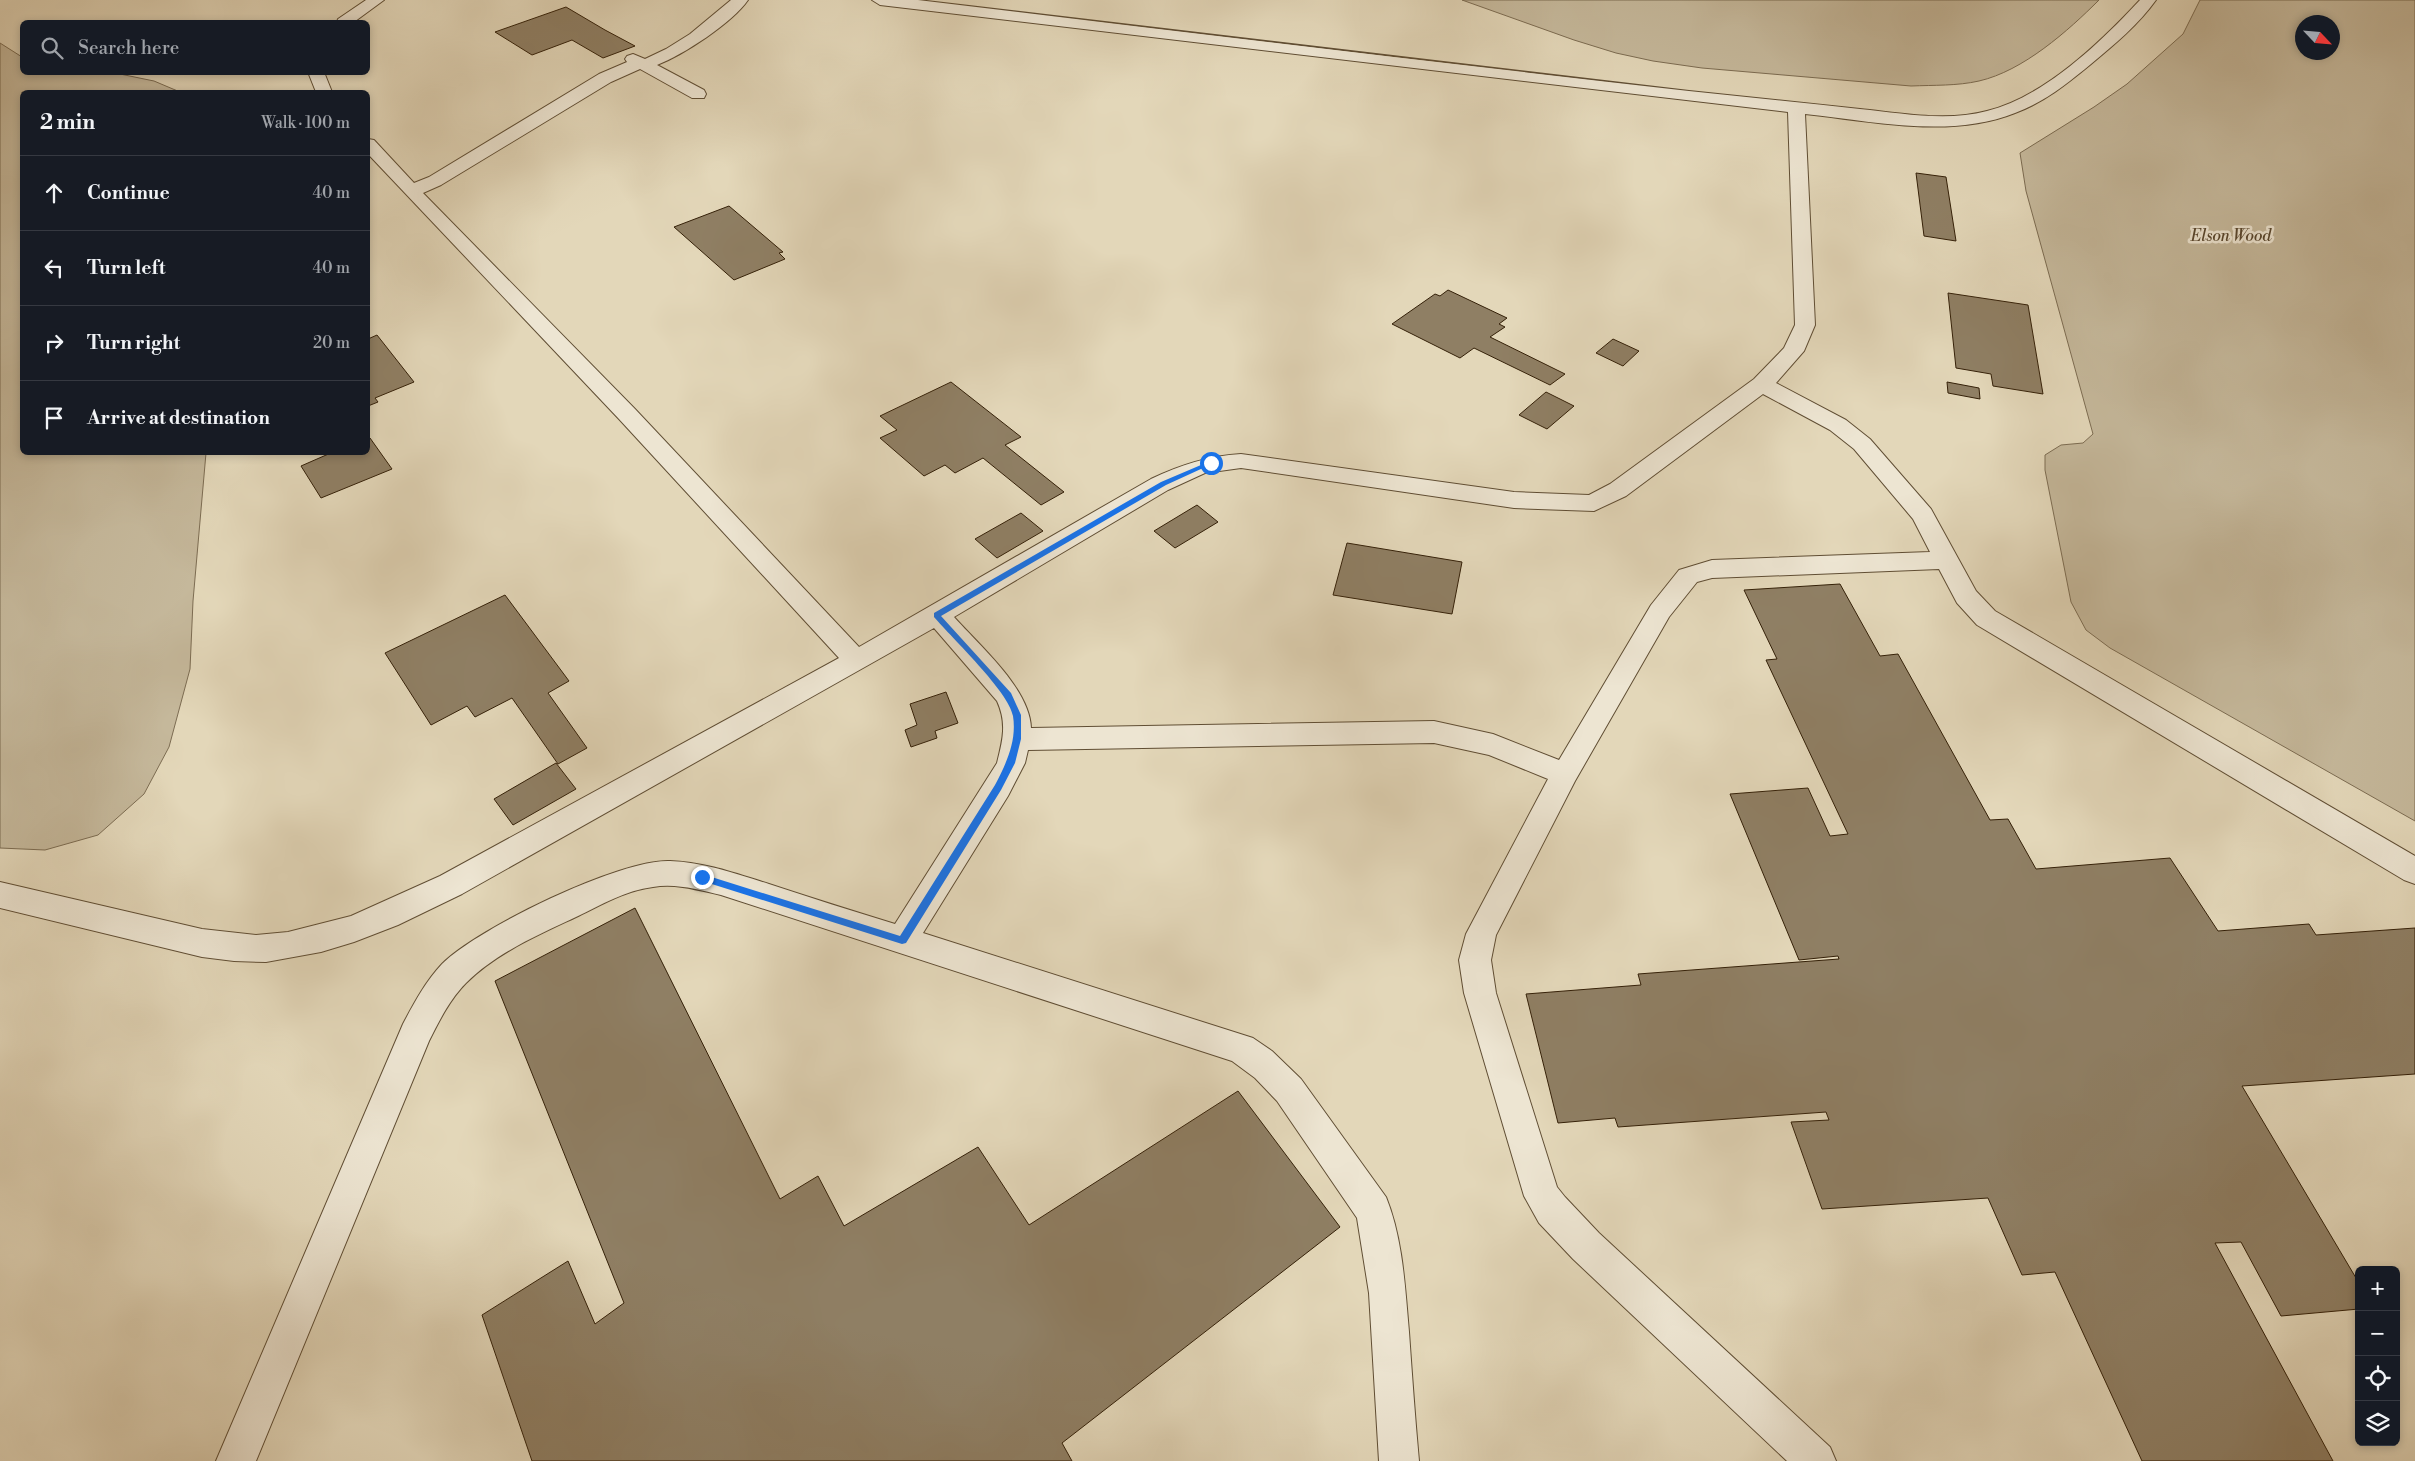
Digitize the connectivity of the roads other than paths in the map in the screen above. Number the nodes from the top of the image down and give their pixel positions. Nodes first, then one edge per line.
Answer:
1 (376, 0) edge
2 (740, 0) edge
3 (880, 0) edge
4 (2148, 0) edge
5 (347, 20) edge
6 (619, 52) dead end
7 (642, 64) junction
8 (317, 75) edge
9 (323, 90) edge
10 (698, 94) dead end
11 (1796, 108) junction
12 (370, 146) edge
13 (410, 191) junction
14 (1762, 384) junction
15 (1946, 560) junction
16 (936, 615) junction
17 (856, 660) junction
18 (1017, 739) junction
19 (1565, 774) junction
20 (2415, 871) edge
21 (0, 895) edge
22 (902, 940) junction
23 (236, 1461) edge
24 (1399, 1461) edge
25 (1816, 1461) edge

1 - 5 lane
2 - 7 lane
3 - 11 lane
4 - 11 lane
6 - 7 lane
7 - 10 lane
7 - 13 lane
8 - 9 lane
11 - 14 lane
12 - 13 lane
13 - 17 lane
14 - 15 lane
14 - 16 lane
15 - 19 lane
15 - 20 lane
16 - 17 lane
16 - 18 lane
17 - 21 lane
18 - 19 lane
18 - 22 lane
19 - 25 lane
22 - 23 lane
22 - 24 lane

